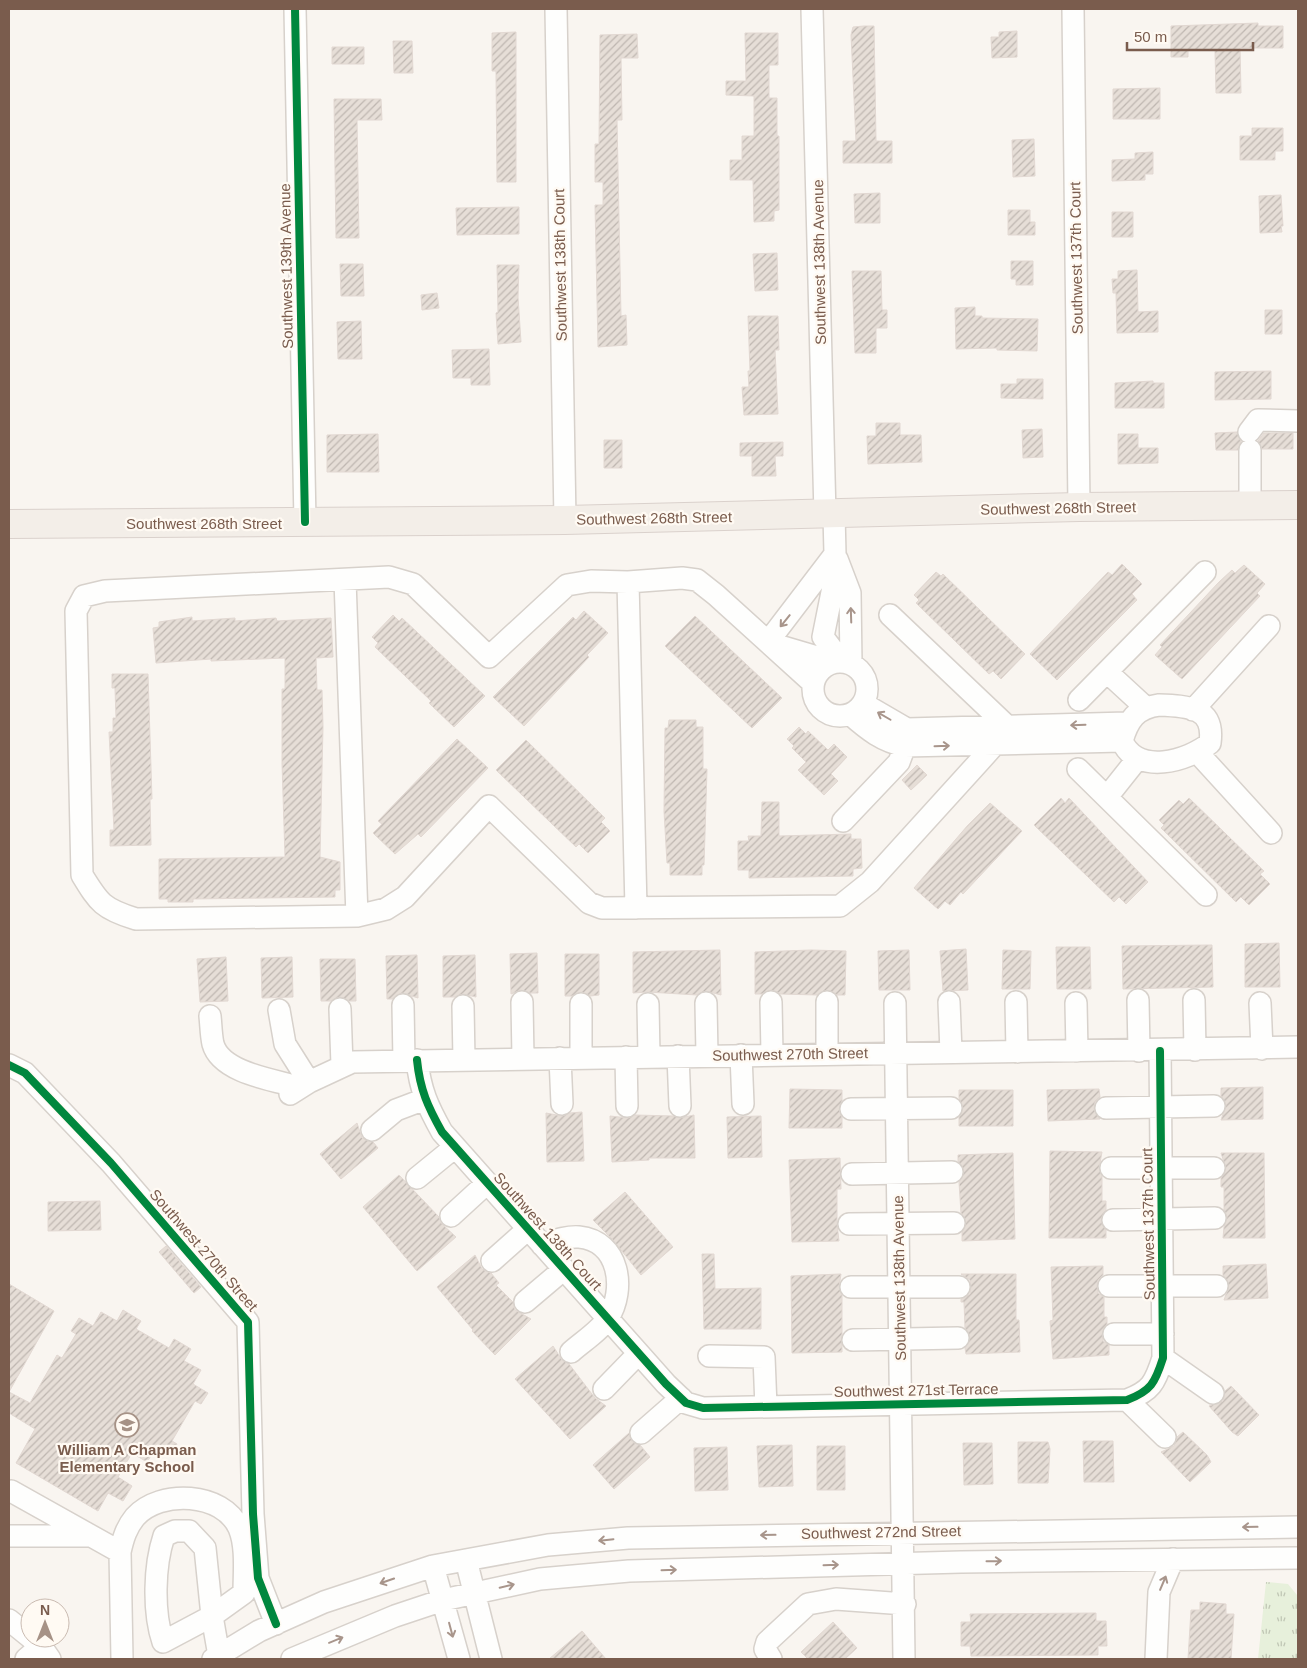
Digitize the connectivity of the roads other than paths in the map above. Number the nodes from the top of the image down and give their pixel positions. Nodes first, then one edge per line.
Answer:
1 (295, 9) edge
2 (556, 9) edge
3 (812, 9) edge
4 (1073, 9) edge
5 (1298, 421) edge
6 (1298, 505) edge
7 (1250, 506) junction
8 (1079, 507) junction
9 (830, 514) junction
10 (565, 520) junction
11 (305, 522) junction
12 (9, 524) edge
13 (835, 554) junction
14 (1205, 572) dead end
15 (345, 580) junction
16 (628, 582) junction
17 (890, 615) dead end
18 (1268, 626) dead end
19 (825, 640) junction
20 (851, 641) junction
21 (768, 642) junction
22 (842, 663) junction
23 (1107, 672) junction
24 (813, 683) junction
25 (1079, 700) dead end
26 (1145, 707) junction
27 (857, 709) junction
28 (1193, 710) junction
29 (1124, 732) junction
30 (1000, 733) junction
31 (906, 737) junction
32 (1198, 753) junction
33 (1138, 758) junction
34 (1078, 769) dead end
35 (1107, 797) junction
36 (843, 821) dead end
37 (1271, 833) dead end
38 (1206, 895) dead end
39 (636, 908) junction
40 (357, 916) junction
41 (1138, 1000) dead end
42 (1194, 1000) dead end
43 (522, 1002) dead end
44 (771, 1002) dead end
45 (827, 1002) dead end
46 (949, 1002) dead end
47 (1016, 1002) dead end
48 (706, 1003) dead end
49 (895, 1003) dead end
50 (1076, 1003) dead end
51 (1260, 1003) dead end
52 (581, 1004) dead end
53 (648, 1004) dead end
54 (403, 1006) dead end
55 (463, 1006) dead end
56 (340, 1008) dead end
57 (279, 1010) dead end
58 (210, 1016) dead end
59 (1298, 1048) edge
60 (1262, 1049) junction
61 (1195, 1050) junction
62 (1077, 1051) junction
63 (1150, 1051) junction
64 (896, 1052) junction
65 (951, 1052) junction
66 (1017, 1052) junction
67 (827, 1053) junction
68 (772, 1054) junction
69 (707, 1055) junction
70 (741, 1055) junction
71 (649, 1056) junction
72 (678, 1056) junction
73 (626, 1057) junction
74 (523, 1058) junction
75 (560, 1058) junction
76 (582, 1058) junction
77 (464, 1060) junction
78 (411, 1061) junction
79 (9, 1065) edge
80 (342, 1065) junction
81 (300, 1088) junction
82 (425, 1099) junction
83 (562, 1104) dead end
84 (742, 1104) dead end
85 (627, 1106) dead end
86 (680, 1106) dead end
87 (1214, 1106) dead end
88 (1161, 1107) junction
89 (951, 1108) dead end
90 (1106, 1108) dead end
91 (851, 1109) dead end
92 (896, 1109) junction
93 (372, 1130) dead end
94 (455, 1147) junction
95 (1111, 1168) dead end
96 (1214, 1168) dead end
97 (1161, 1169) junction
98 (898, 1172) junction
99 (952, 1172) dead end
100 (852, 1174) dead end
101 (417, 1178) dead end
102 (487, 1183) junction
103 (451, 1216) dead end
104 (1215, 1218) dead end
105 (1162, 1219) junction
106 (1113, 1220) dead end
107 (898, 1223) junction
108 (954, 1223) dead end
109 (849, 1224) dead end
110 (528, 1229) junction
111 (542, 1245) junction
112 (492, 1261) dead end
113 (564, 1270) junction
114 (1109, 1286) dead end
115 (1162, 1286) junction
116 (1217, 1286) dead end
117 (851, 1287) dead end
118 (958, 1287) dead end
119 (899, 1288) junction
120 (525, 1302) dead end
121 (607, 1319) junction
122 (1114, 1334) dead end
123 (1163, 1334) junction
124 (900, 1338) junction
125 (958, 1338) dead end
126 (853, 1340) dead end
127 (571, 1352) dead end
128 (638, 1354) junction
129 (709, 1356) dead end
130 (1163, 1358) junction
131 (604, 1389) dead end
132 (1213, 1392) dead end
133 (1136, 1396) junction
134 (684, 1401) junction
135 (901, 1404) junction
136 (766, 1407) junction
137 (641, 1433) dead end
138 (1165, 1438) dead end
139 (12, 1491) dead end
140 (1298, 1527) edge
141 (904, 1532) junction
142 (9, 1536) edge
143 (92, 1536) junction
144 (120, 1552) junction
145 (1298, 1558) edge
146 (1173, 1559) junction
147 (466, 1560) junction
148 (905, 1563) junction
149 (433, 1566) junction
150 (476, 1593) junction
151 (443, 1600) junction
152 (905, 1604) junction
153 (212, 1616) junction
154 (9, 1620) edge
155 (276, 1624) junction
156 (20, 1631) edge
157 (216, 1658) edge
158 (122, 1659) edge
159 (292, 1659) edge
160 (459, 1659) edge
161 (491, 1659) edge
162 (771, 1659) edge
163 (904, 1659) edge
164 (1156, 1659) edge

1 - 11 street, Southwest 139th Avenue
2 - 10 street, Southwest 138th Court
3 - 9 street, Southwest 138th Avenue
4 - 8 street, Southwest 137th Court
5 - 7 street
6 - 7 main road, Southwest 268th Street
7 - 8 main road, Southwest 268th Street
8 - 9 main road, Southwest 268th Street
9 - 10 main road, Southwest 268th Street
9 - 13 street, Southwest 138th Avenue
10 - 11 main road, Southwest 268th Street
11 - 12 main road, Southwest 268th Street
13 - 19 street
20 -> 13 street
13 -> 21 street
14 - 23 street
15 - 16 street
15 - 40 street
15 - 40 street
16 - 21 street
16 - 39 street
17 - 30 street
18 - 28 street
19 - 20 street
19 - 22 street
20 - 22 street
21 - 22 street
21 - 24 street
22 - 24 street
22 - 27 street
23 - 25 street
23 - 26 street
24 - 27 street
26 - 28 street
26 - 29 street
27 - 31 street
28 - 32 street
29 - 30 street
29 - 33 street
30 - 31 street
30 - 39 street
31 - 36 street
32 - 33 street
32 - 37 street
33 - 35 street
34 - 35 street
35 - 38 street
39 - 40 street
41 - 63 street, Southwest 137th Court
42 - 61 street
43 - 74 street
44 - 68 street
45 - 67 street
46 - 65 street
47 - 66 street
48 - 69 street
49 - 64 street, Southwest 138th Avenue
50 - 62 street
51 - 60 street
52 - 76 street
53 - 71 street
54 - 78 street, Southwest 138th Court
55 - 77 street
56 - 80 street
57 - 81 street
58 - 81 street
59 - 60 street, Southwest 270th Street
60 - 61 street, Southwest 270th Street
61 - 63 street, Southwest 270th Street
62 - 63 street, Southwest 270th Street
62 - 66 street, Southwest 270th Street
63 - 88 street, Southwest 137th Court
64 - 65 street, Southwest 270th Street
64 - 67 street, Southwest 270th Street
64 - 92 street, Southwest 138th Avenue
65 - 66 street, Southwest 270th Street
67 - 68 street, Southwest 270th Street
68 - 70 street, Southwest 270th Street
69 - 70 street, Southwest 270th Street
69 - 72 street, Southwest 270th Street
70 - 84 street
71 - 72 street, Southwest 270th Street
71 - 73 street, Southwest 270th Street
72 - 86 street
73 - 76 street, Southwest 270th Street
73 - 85 street
74 - 75 street, Southwest 270th Street
74 - 77 street, Southwest 270th Street
75 - 76 street, Southwest 270th Street
75 - 83 street
77 - 78 street, Southwest 270th Street
78 - 80 street, Southwest 270th Street
78 - 82 street, Southwest 138th Court
79 - 155 street, Southwest 270th Street
80 - 81 street, Southwest 270th Street
82 - 93 street
82 - 94 street, Southwest 138th Court
87 - 88 street
88 - 90 street
88 - 97 street, Southwest 137th Court
89 - 92 street
91 - 92 street
92 - 98 street, Southwest 138th Avenue
94 - 101 street
94 - 102 street, Southwest 138th Court
95 - 97 street
96 - 97 street
97 - 105 street, Southwest 137th Court
98 - 99 street
98 - 100 street
98 - 107 street, Southwest 138th Avenue
102 - 103 street
102 - 110 street, Southwest 138th Court
104 - 105 street
105 - 106 street
105 - 115 street, Southwest 137th Court
107 - 108 street
107 - 109 street
107 - 119 street, Southwest 138th Avenue
110 - 111 street, Southwest 138th Court
110 - 112 street
111 - 113 street, Southwest 138th Court
111 - 121 street
113 - 120 street
113 - 121 street, Southwest 138th Court
114 - 115 street
115 - 116 street
115 - 123 street, Southwest 137th Court
117 - 119 street
118 - 119 street
119 - 124 street, Southwest 138th Avenue
121 - 127 street
121 - 128 street, Southwest 138th Court
122 - 123 street
123 - 130 street, Southwest 137th Court
124 - 125 street
124 - 126 street
124 - 135 street, Southwest 138th Avenue
128 - 131 street
128 - 134 street, Southwest 138th Court
129 - 136 street
130 - 132 street
130 - 133 street, Southwest 137th Court
133 - 135 street, Southwest 271st Terrace
133 - 138 street
134 - 136 street, Southwest 271st Terrace
134 - 137 street
135 - 136 street, Southwest 271st Terrace
135 - 141 street, Southwest 138th Avenue
139 - 143 street
140 -> 141 street, Southwest 272nd Street
141 -> 147 street, Southwest 272nd Street
141 - 148 street, Southwest 138th Avenue
142 - 143 street
143 - 144 street
144 - 153 street
144 - 158 street
145 - 146 street, Southwest 272nd Street
148 -> 146 street, Southwest 272nd Street
164 -> 146 street
147 - 149 street, Southwest 272nd Street
147 - 150 street
150 -> 148 street, Southwest 272nd Street
148 - 152 street, Southwest 138th Avenue
149 - 151 street
149 -> 155 street, Southwest 272nd Street
150 - 151 street, Southwest 272nd Street
150 - 161 street
159 -> 151 street, Southwest 272nd Street
151 -> 160 street
152 - 162 street
152 - 163 street, Southwest 138th Avenue
153 - 153 street
153 - 157 street
154 - 156 street
155 - 157 street, Southwest 272nd Street

